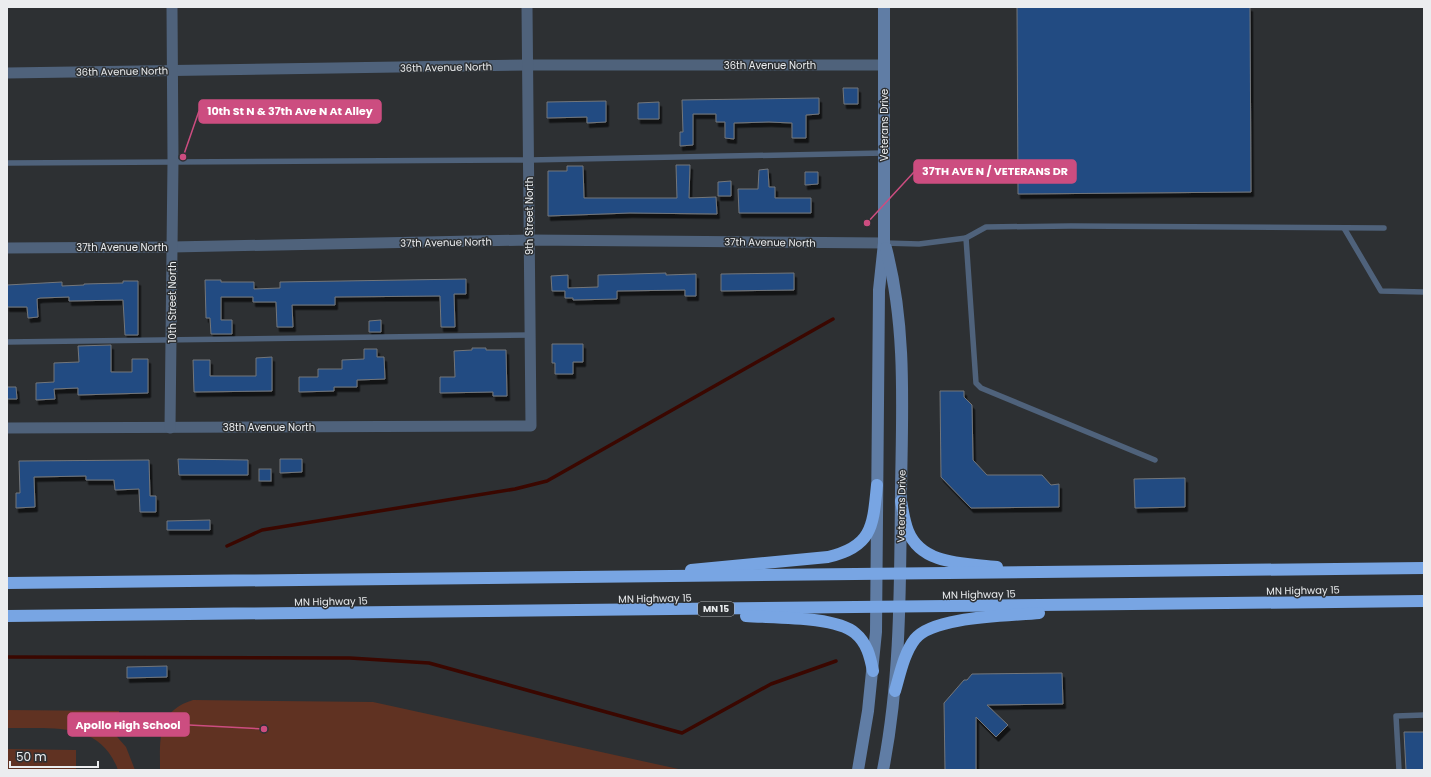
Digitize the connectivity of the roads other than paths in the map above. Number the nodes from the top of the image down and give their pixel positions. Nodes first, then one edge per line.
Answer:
1 (172, 7) edge
2 (527, 7) edge
3 (884, 7) edge
4 (528, 65) junction
5 (884, 65) junction
6 (173, 71) junction
7 (7, 73) edge
8 (884, 153) junction
9 (529, 160) junction
10 (173, 161) junction
11 (7, 163) edge
12 (1344, 228) junction
13 (1384, 228) dead end
14 (966, 238) junction
15 (529, 240) junction
16 (884, 244) junction
17 (172, 247) junction
18 (7, 248) edge
19 (1424, 292) edge
20 (530, 335) junction
21 (172, 340) junction
22 (7, 342) edge
23 (531, 426) joint
24 (7, 428) edge
25 (170, 428) junction
26 (1155, 460) dead end
27 (877, 485) junction
28 (901, 501) junction
29 (1424, 568) edge
30 (1046, 573) junction
31 (900, 574) junction
32 (877, 575) junction
33 (621, 577) junction
34 (7, 583) edge
35 (1424, 601) edge
36 (1115, 605) junction
37 (877, 608) junction
38 (900, 608) junction
39 (655, 610) junction
40 (7, 616) edge
41 (873, 671) junction
42 (895, 691) junction
43 (1424, 715) edge
44 (858, 770) edge
45 (883, 770) edge
46 (1399, 770) edge

1 - 6 street, 10th Street North
2 - 4 street, 9th Street North
3 - 5 main road, Veterans Drive
4 - 5 street, 36th Avenue North
4 - 6 street, 36th Avenue North
4 - 9 street, 9th Street North
5 - 8 main road, Veterans Drive
6 - 7 street, 36th Avenue North
6 - 10 street, 10th Street North
8 - 9 lane
8 - 16 main road, Veterans Drive
9 - 10 lane
9 - 15 street, 9th Street North
10 - 11 lane
10 - 17 street, 10th Street North
12 - 13 lane
12 - 14 lane
12 - 19 lane
14 - 16 lane
14 - 26 lane
15 - 16 street, 37th Avenue North
15 - 17 street, 37th Avenue North
15 - 20 street, 9th Street North
16 - 27 main road, Veterans Drive
16 - 28 main road, Veterans Drive
17 - 18 street, 37th Avenue North
17 - 21 street, 10th Street North
20 - 21 lane
20 - 23 street, 9th Street North
21 - 22 lane
21 - 25 street, 10th Street North
23 - 25 street, 38th Avenue North
24 - 25 street, 38th Avenue North
27 - 32 main road, Veterans Drive
27 - 33 highway
28 - 30 highway
28 - 31 main road, Veterans Drive
29 - 30 highway, MN Highway 15
30 - 31 highway, MN Highway 15
31 - 32 highway, MN Highway 15
31 - 38 main road, Veterans Drive
32 - 33 highway, MN Highway 15
32 - 37 main road, Veterans Drive
33 - 34 highway, MN Highway 15
35 - 36 highway, MN Highway 15 / MN 15
36 - 38 highway, MN Highway 15 / MN 15
36 - 42 highway
37 - 38 highway, MN Highway 15 / MN 15
37 - 39 highway, MN Highway 15 / MN 15
37 - 41 main road, Veterans Drive
38 - 42 main road, Veterans Drive
39 - 40 highway, MN Highway 15 / MN 15
39 - 41 highway
41 - 44 main road, Veterans Drive
42 - 45 main road, Veterans Drive
43 - 46 lane

